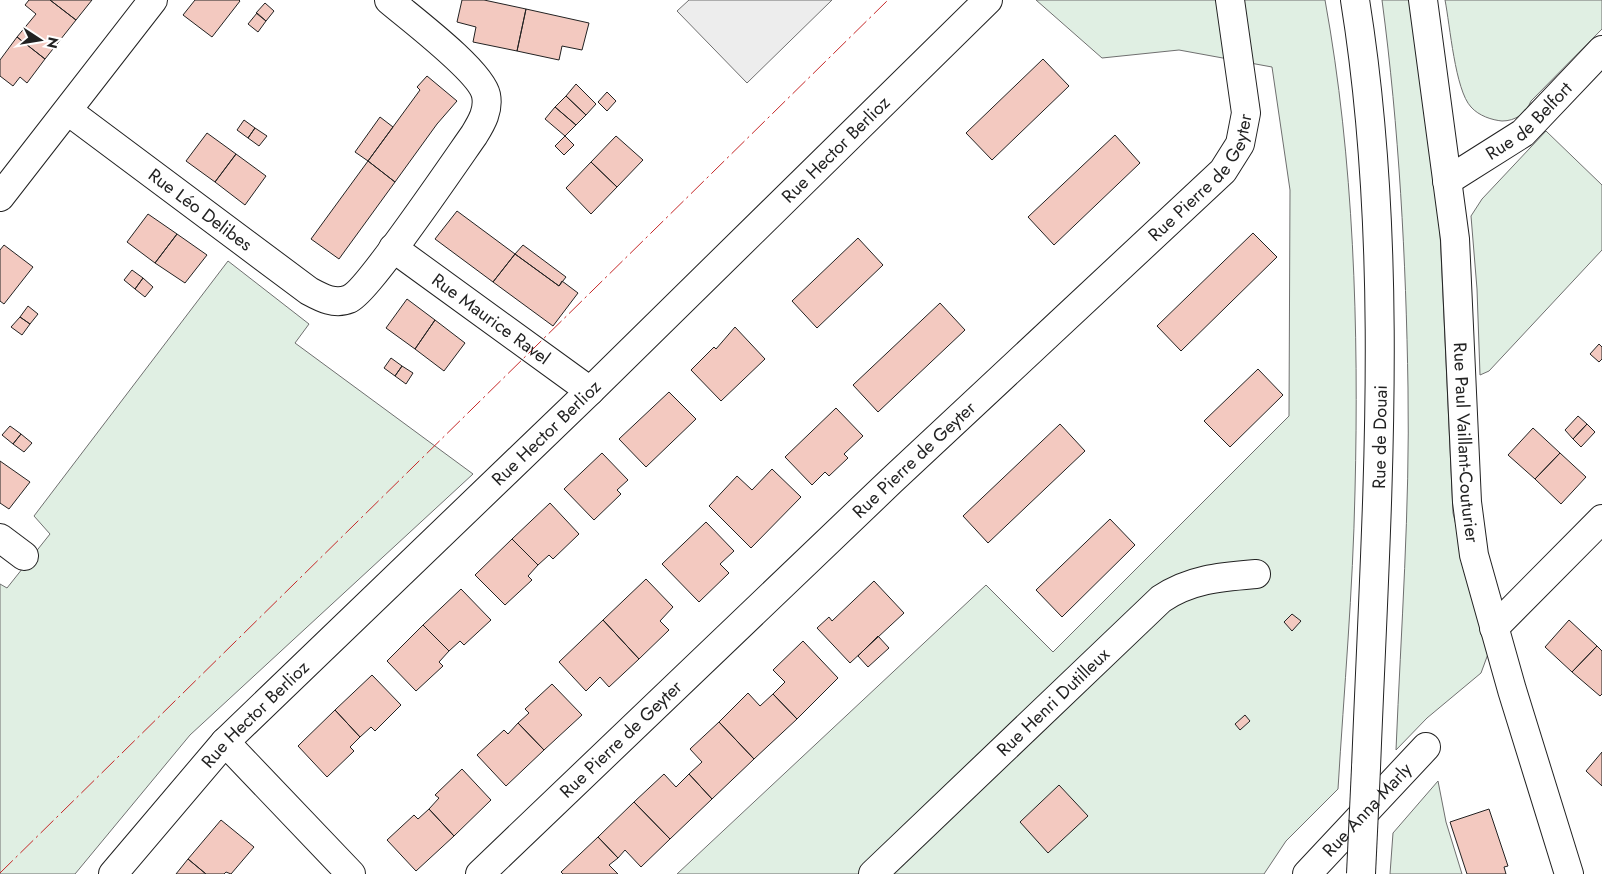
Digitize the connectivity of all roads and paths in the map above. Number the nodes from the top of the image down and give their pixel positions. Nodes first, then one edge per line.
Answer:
1 (153, 0) edge
2 (389, 0) edge
3 (988, 0) edge
4 (1230, 0) edge
5 (1355, 0) edge
6 (1423, 0) edge
7 (1602, 50) edge
8 (68, 110) junction
9 (1447, 181) junction
10 (0, 197) edge
11 (393, 248) junction
12 (590, 391) junction
13 (1602, 519) edge
14 (0, 538) edge
15 (24, 556) dead end
16 (1256, 574) dead end
17 (1494, 628) junction
18 (225, 742) junction
19 (1426, 747) dead end
20 (113, 874) edge
21 (352, 874) edge
22 (480, 874) edge
23 (873, 874) edge
24 (1307, 874) edge
25 (1362, 874) edge
26 (1569, 874) edge

1 - 8 street
2 - 11 street
3 - 12 street, Rue Hector Berlioz
4 - 22 street, Rue Pierre de Geyter
5 - 25 street, Rue de Douai, bridge
6 - 9 street, Rue Paul Vaillant-Couturier
7 - 9 street, Rue de Belfort
8 - 10 street
8 - 11 street, Rue Léo Delibes
9 - 17 street, Rue Paul Vaillant-Couturier
11 - 12 street, Rue Maurice Ravel
12 - 18 street, Rue Hector Berlioz
13 - 17 street
14 - 15 street
16 - 23 street, Rue Henri Dutilleux
17 - 26 street, Rue Paul Vaillant-Couturier
18 - 20 street, Rue Hector Berlioz
18 - 21 street
19 - 24 street, Rue Anna Marly

